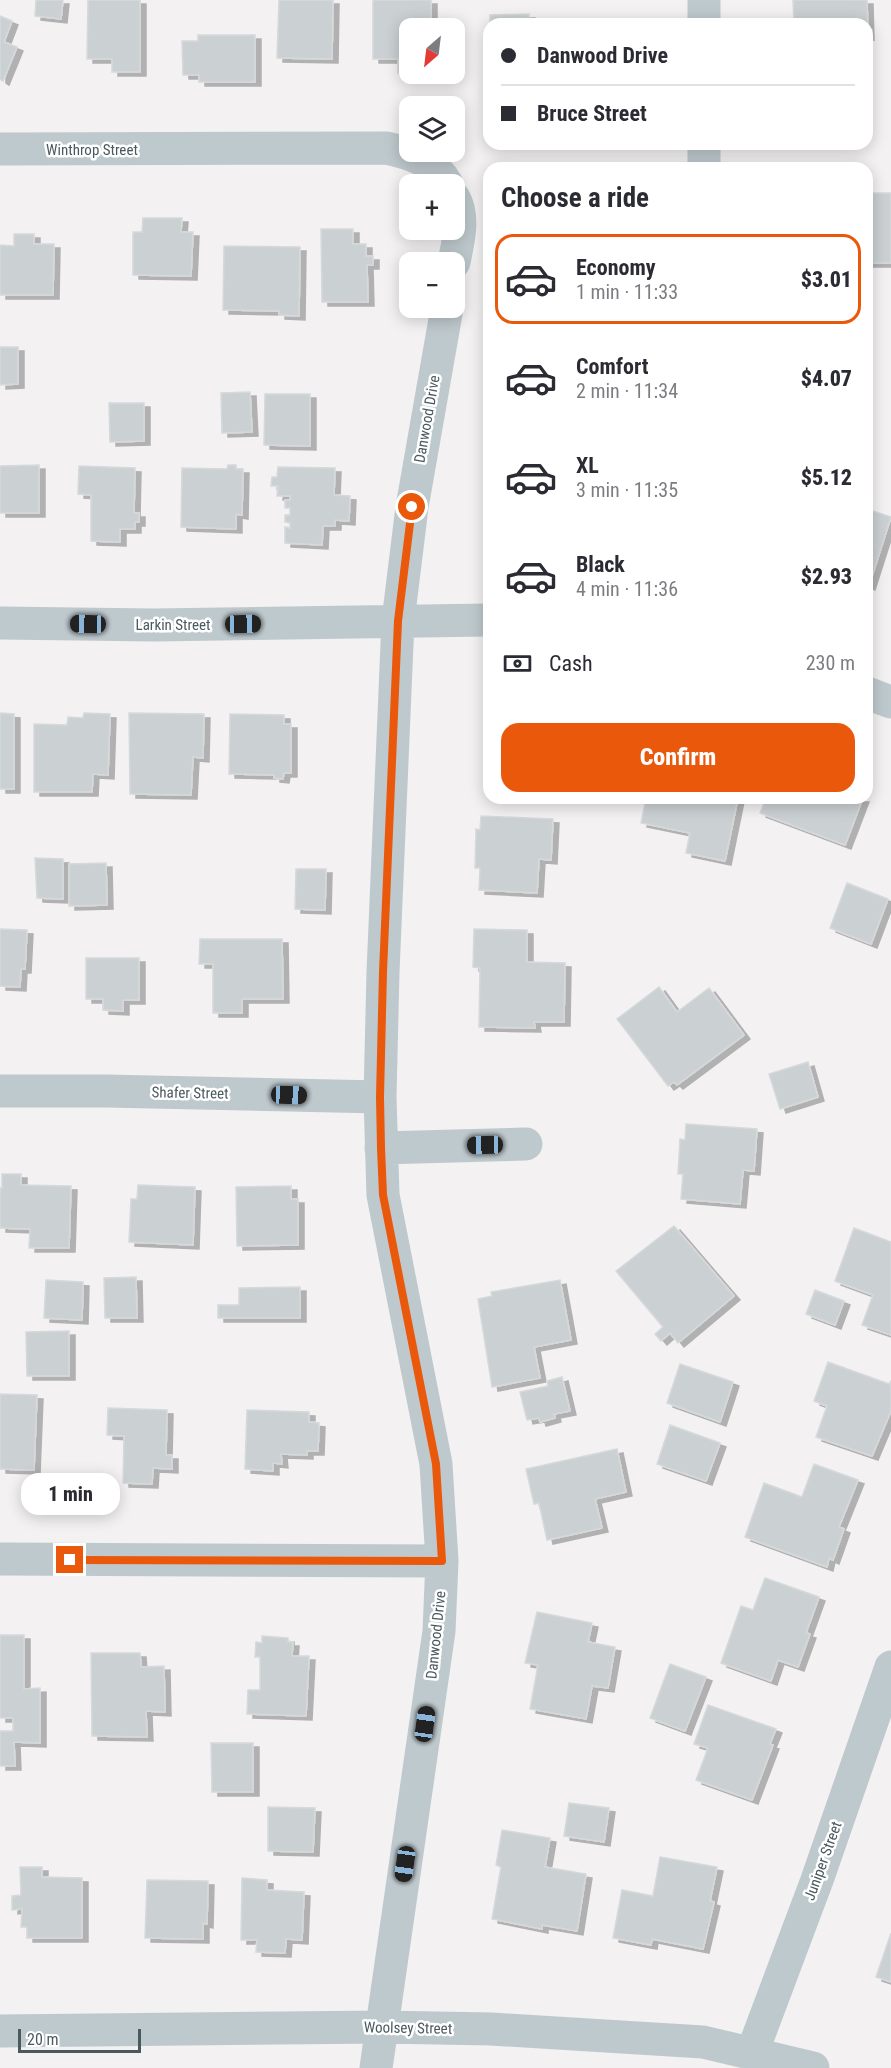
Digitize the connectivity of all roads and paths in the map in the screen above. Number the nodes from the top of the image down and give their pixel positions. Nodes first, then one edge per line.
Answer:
1 (704, 0) edge
2 (704, 18) edge
3 (0, 149) edge
4 (440, 174) edge
5 (445, 318) edge
6 (483, 620) edge
7 (398, 621) junction
8 (0, 623) edge
9 (873, 695) edge
10 (891, 702) edge
11 (0, 1091) edge
12 (380, 1097) junction
13 (526, 1144) dead end
14 (381, 1148) junction
15 (0, 1559) edge
16 (442, 1561) junction
17 (891, 1667) edge
18 (382, 2027) junction
19 (0, 2031) edge
20 (752, 2053) junction
21 (376, 2068) edge
22 (813, 2068) edge

1 - 2 street
3 - 4 street, Winthrop Street
5 - 7 street, Danwood Drive
6 - 7 street, Larkin Street
7 - 8 street, Larkin Street
7 - 12 street, Danwood Drive
9 - 10 street
11 - 12 street, Shafer Street
12 - 14 street, Danwood Drive
13 - 14 street
14 - 16 street, Danwood Drive
15 - 16 street
16 - 18 street, Danwood Drive
17 - 20 street, Juniper Street
18 - 19 street, Woolsey Street
18 - 20 street, Woolsey Street
18 - 21 street, Danwood Drive
20 - 22 street, Woolsey Street

